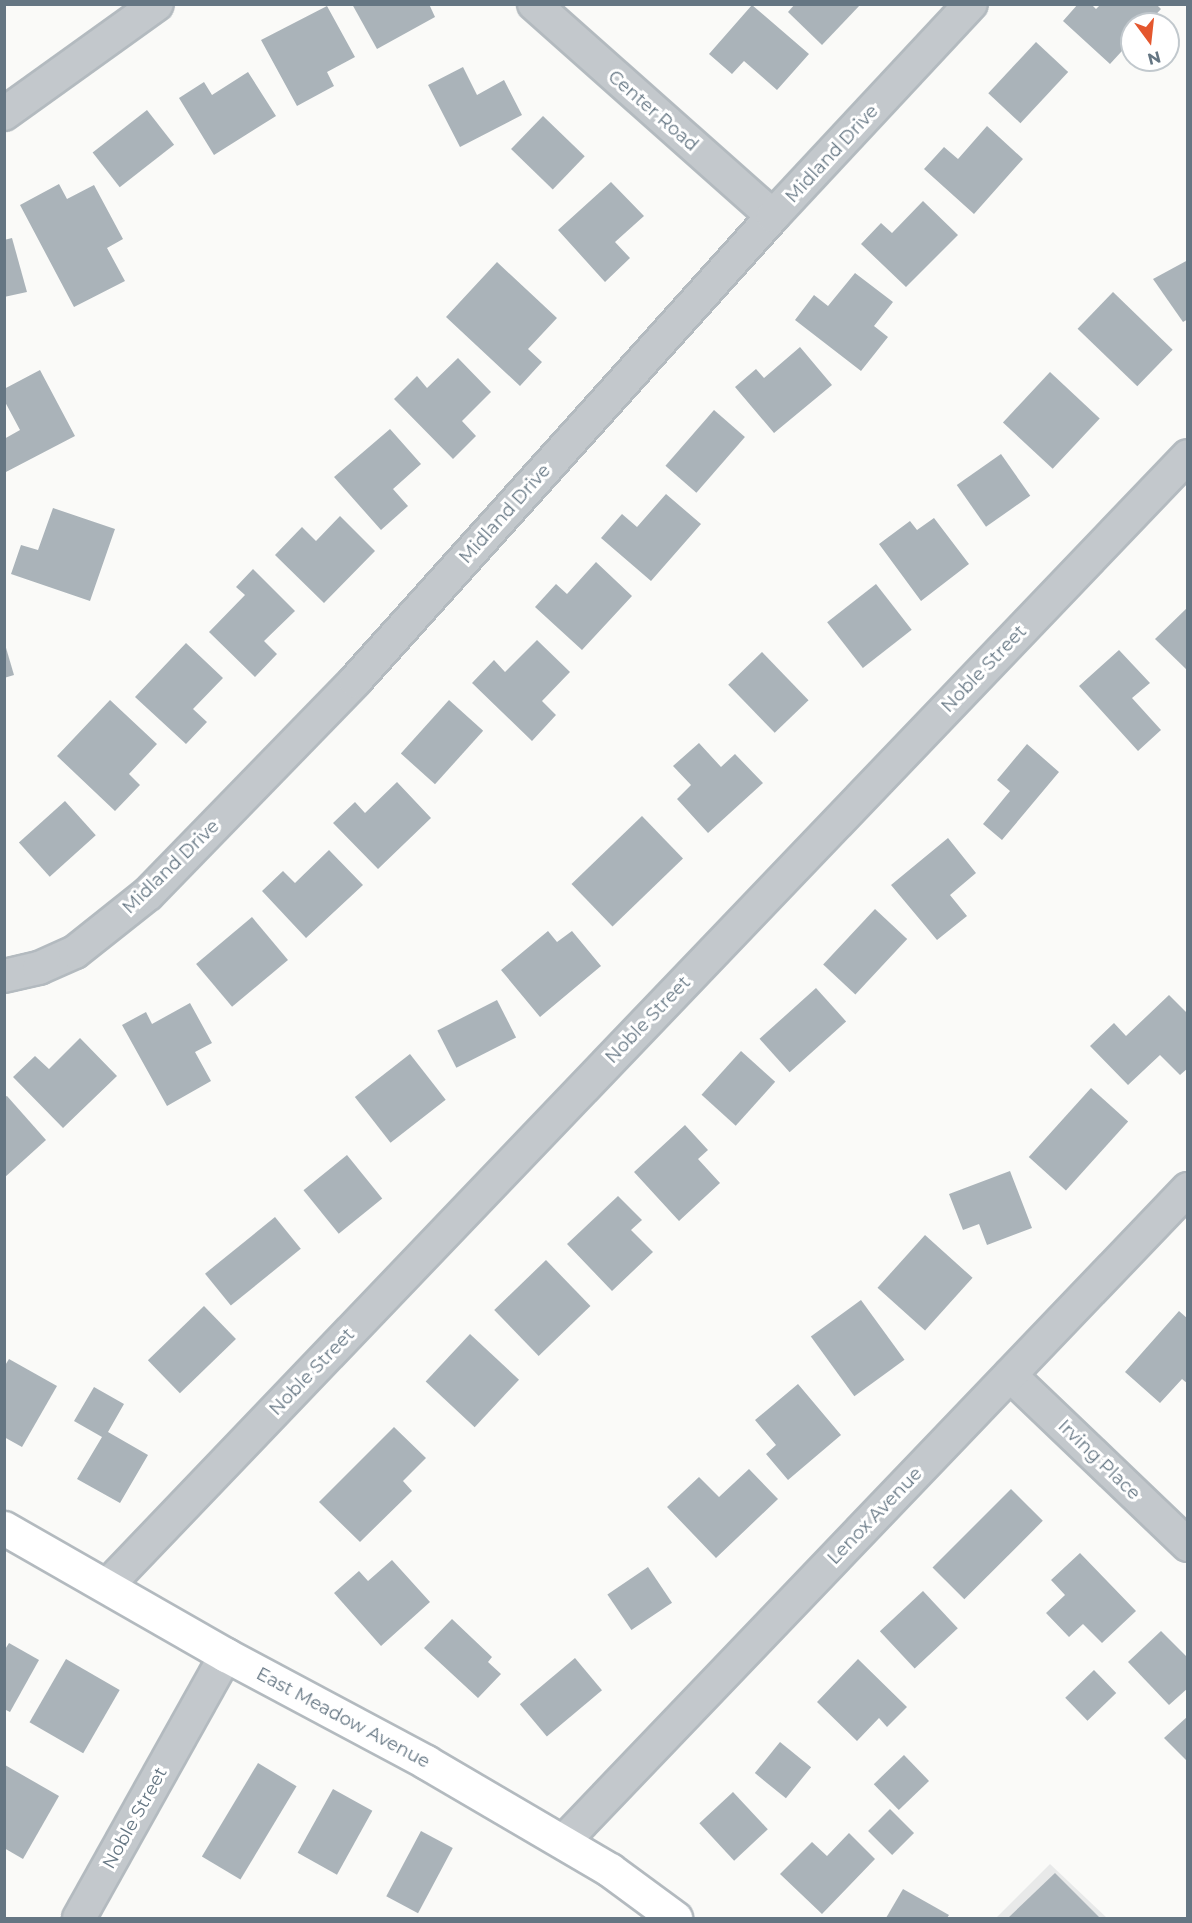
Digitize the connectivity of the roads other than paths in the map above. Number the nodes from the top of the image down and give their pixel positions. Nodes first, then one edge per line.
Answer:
1 (157, 4) edge
2 (534, 4) edge
3 (971, 4) edge
4 (4, 114) edge
5 (773, 216) junction
6 (1188, 456) edge
7 (4, 976) edge
8 (1188, 1189) edge
9 (1010, 1375) junction
10 (4, 1528) edge
11 (1188, 1545) edge
12 (108, 1585) junction
13 (226, 1654) junction
14 (562, 1842) junction
15 (665, 1916) edge
16 (79, 1918) edge

1 - 4 street
2 - 5 street, Center Road
3 - 5 street, Midland Drive
5 - 7 street, Midland Drive
6 - 12 street, Noble Street
8 - 9 street, Lenox Avenue
9 - 11 street, Irving Place
9 - 14 street, Lenox Avenue
10 - 12 street, East Meadow Avenue
12 - 13 street, East Meadow Avenue
13 - 14 street, East Meadow Avenue
13 - 16 street, Noble Street
14 - 15 street, East Meadow Avenue

